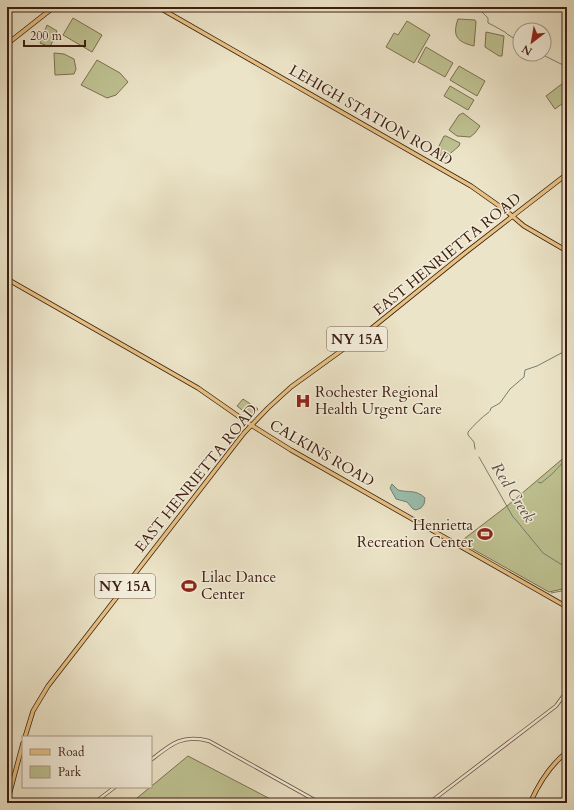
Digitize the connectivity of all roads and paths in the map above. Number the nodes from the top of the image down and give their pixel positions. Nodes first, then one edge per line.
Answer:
1 (54, 7) edge
2 (158, 7) edge
3 (7, 44) edge
4 (567, 174) edge
5 (512, 217) junction
6 (567, 251) edge
7 (7, 279) edge
8 (251, 426) junction
9 (567, 606) edge
10 (567, 690) edge
11 (25, 736) edge
12 (22, 747) edge
13 (567, 752) edge
14 (152, 759) edge
15 (114, 788) edge
16 (566, 802) edge
17 (7, 803) edge
18 (94, 803) edge
19 (320, 803) edge
20 (429, 803) edge
21 (530, 803) edge
22 (549, 803) edge

1 - 3 main road
2 - 5 main road, LEHIGH STATION ROAD
4 - 5 main road, EAST HENRIETTA ROAD / NY 15A
5 - 6 main road, LEHIGH STATION ROAD
5 - 8 main road, EAST HENRIETTA ROAD / NY 15A
7 - 8 main road, CALKINS ROAD
8 - 9 main road, CALKINS ROAD
8 - 11 main road, EAST HENRIETTA ROAD / NY 15A
10 - 20 street
12 - 17 main road
13 - 21 main road
14 - 19 street
15 - 18 street
16 - 22 highway

